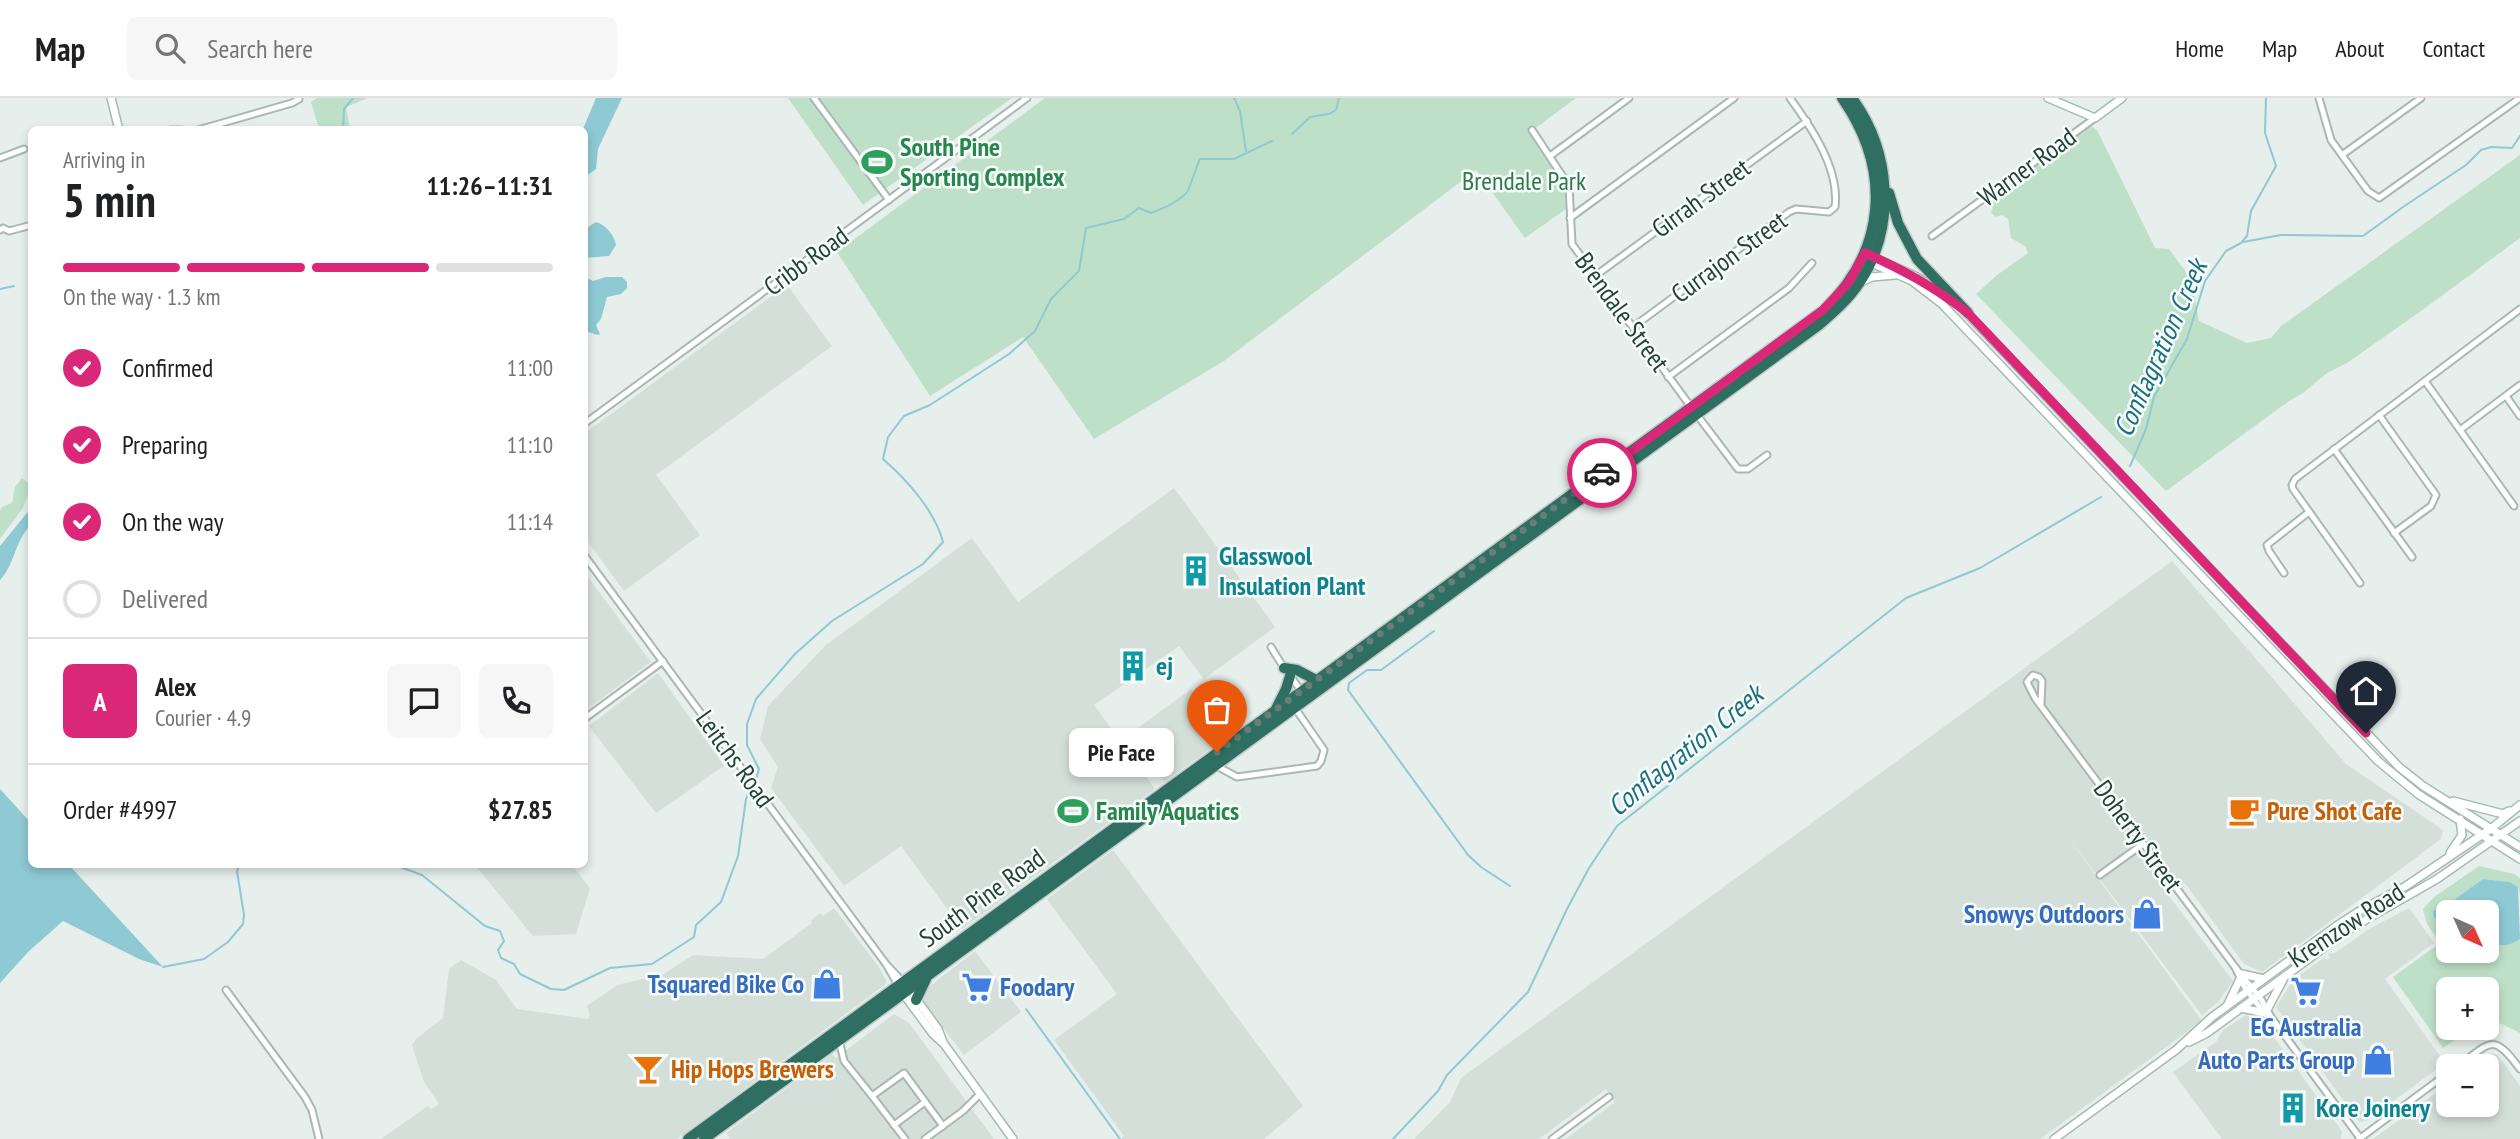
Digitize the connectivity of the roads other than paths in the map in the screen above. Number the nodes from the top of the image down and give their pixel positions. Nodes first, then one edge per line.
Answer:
1 (111, 98) edge
2 (814, 98) edge
3 (1027, 98) edge
4 (1629, 98) edge
5 (1734, 98) edge
6 (1790, 98) edge
7 (1842, 98) edge
8 (1852, 98) edge
9 (2048, 98) edge
10 (2122, 98) edge
11 (2319, 98) edge
12 (2421, 98) edge
13 (2519, 98) edge
14 (299, 99) edge
15 (2095, 118) junction
16 (1807, 121) junction
17 (119, 126) edge
18 (212, 126) edge
19 (1532, 130) dead end
20 (24, 149) dead end
21 (2342, 155) junction
22 (1550, 156) junction
23 (0, 158) edge
24 (1884, 176) junction
25 (889, 200) junction
26 (1570, 218) junction
27 (28, 226) edge
28 (1, 227) edge
29 (1932, 236) dead end
30 (1868, 258) junction
31 (1812, 262) dead end
32 (1899, 275) junction
33 (1595, 276) junction
34 (1859, 283) junction
35 (2520, 309) edge
36 (1968, 313) junction
37 (1633, 327) junction
38 (1668, 377) junction
39 (2425, 381) junction
40 (2520, 385) edge
41 (2506, 396) junction
42 (2050, 402) junction
43 (2043, 409) junction
44 (1694, 411) junction
45 (2379, 415) junction
46 (2520, 416) edge
47 (588, 421) edge
48 (2460, 430) junction
49 (2334, 449) junction
50 (1767, 455) dead end
51 (2514, 506) dead end
52 (2309, 512) junction
53 (2394, 533) junction
54 (2412, 557) dead end
55 (588, 560) edge
56 (2284, 573) dead end
57 (2360, 583) dead end
58 (1270, 648) dead end
59 (663, 661) junction
60 (1287, 672) junction
61 (1316, 680) junction
62 (1304, 695) junction
63 (2041, 704) junction
64 (1295, 708) junction
65 (1276, 709) junction
66 (588, 716) edge
67 (1215, 765) junction
68 (2443, 798) junction
69 (2518, 806) edge
70 (2460, 819) junction
71 (2520, 821) edge
72 (2491, 828) junction
73 (2483, 834) junction
74 (2501, 835) junction
75 (1106, 839) junction
76 (2492, 840) junction
77 (2143, 844) junction
78 (2520, 847) edge
79 (2520, 859) edge
80 (2445, 860) junction
81 (2100, 875) dead end
82 (1025, 899) junction
83 (927, 975) junction
84 (2286, 975) junction
85 (2241, 977) junction
86 (2264, 979) junction
87 (903, 987) junction
88 (226, 990) dead end
89 (2250, 990) junction
90 (2256, 997) junction
91 (916, 1000) junction
92 (2227, 1007) junction
93 (2240, 1008) junction
94 (2268, 1013) junction
95 (839, 1040) junction
96 (944, 1044) junction
97 (2176, 1049) junction
98 (2474, 1054) edge
99 (2520, 1069) edge
100 (2436, 1082) edge
101 (981, 1094) junction
102 (872, 1096) junction
103 (1609, 1097) dead end
104 (925, 1102) junction
105 (894, 1125) junction
106 (943, 1126) junction
107 (1560, 1132) junction
108 (319, 1139) edge
109 (688, 1139) edge
110 (704, 1139) edge
111 (905, 1139) edge
112 (925, 1139) edge
113 (1013, 1139) edge
114 (1552, 1139) edge
115 (1565, 1139) edge
116 (2054, 1139) edge
117 (2359, 1139) edge

1 - 17 main road
2 - 25 street
3 - 25 street, Cribb Road
4 - 22 street
5 - 26 street
6 - 16 street
7 - 30 highway, South Pine Road
8 - 24 highway, South Pine Road
9 - 15 main road
10 - 15 main road, Warner Road
11 - 21 street
12 - 21 street
13 - 21 street
14 - 18 street
15 - 29 street, Warner Road
16 - 33 street, Girrah Street
16 - 37 street, Currajon Street
19 - 22 street, Brendale Street
20 - 23 street
22 - 26 street, Brendale Street
24 - 30 highway, South Pine Road
24 - 36 highway
25 - 47 street, Cribb Road
26 - 33 street, Brendale Street
27 - 28 street
30 - 32 main road
30 - 34 highway, South Pine Road
30 - 36 main road
30 - 44 highway, South Pine Road
31 - 38 street
32 - 34 main road
32 - 43 main road
33 - 37 street, Brendale Street
34 - 44 highway, South Pine Road
35 - 39 street
36 - 42 main road
37 - 38 street, Brendale Street
38 - 44 street, Brendale Street
39 - 45 street
39 - 48 street
40 - 41 street
41 - 46 street
41 - 48 street
42 - 43 street
42 - 68 main road
43 - 70 main road
44 - 50 street, Brendale Street
44 - 61 highway, South Pine Road
44 - 62 highway, South Pine Road
45 - 49 street
45 - 53 street
48 - 51 street
49 - 52 street
49 - 53 street
52 - 56 street
52 - 57 street
53 - 54 street
55 - 59 street, Leitchs Road
58 - 60 street
59 - 66 street
59 - 87 street, Leitchs Road
60 - 61 highway
60 - 62 street
60 - 65 highway
61 - 62 highway, South Pine Road
62 - 64 highway, South Pine Road
62 - 65 highway, South Pine Road
63 - 63 street, Doherty Street
63 - 77 street, Doherty Street
64 - 67 highway, South Pine Road
64 - 67 street
65 - 75 highway, South Pine Road
67 - 75 highway, South Pine Road
68 - 69 main road
68 - 72 main road
69 - 72 main road, Kremzow Road
70 - 73 main road
70 - 80 main road
71 - 74 main road, Kremzow Road
72 - 73 main road, Kremzow Road
72 - 74 main road
73 - 76 main road
73 - 80 main road, Kremzow Road
74 - 76 main road, Kremzow Road
74 - 78 main road
75 - 82 highway, South Pine Road
76 - 79 main road
76 - 84 main road, Kremzow Road
77 - 81 street
77 - 85 street, Doherty Street
80 - 86 main road, Kremzow Road
82 - 83 highway, South Pine Road
82 - 87 highway, South Pine Road
83 - 87 highway, South Pine Road
83 - 91 highway
84 - 90 main road, Kremzow Road
84 - 94 main road
85 - 86 main road
85 - 89 street, Doherty Street
85 - 92 main road
86 - 89 main road, Kremzow Road
87 - 91 main road, Leitchs Road
87 - 95 highway, South Pine Road
87 - 96 main road, Leitchs Road
87 - 109 highway, South Pine Road
88 - 108 street
89 - 90 street, Doherty Street
89 - 92 main road, Kremzow Road
90 - 93 main road, Kremzow Road
90 - 94 street, Doherty Street
91 - 96 main road, Leitchs Road
92 - 97 main road, Kremzow Road
93 - 94 main road
93 - 97 main road, Kremzow Road
94 - 117 street, Doherty Street
95 - 102 street
95 - 110 highway, South Pine Road
96 - 101 main road, Leitchs Road
97 - 116 main road, Kremzow Road
98 - 99 street
100 - 117 street
101 - 106 street
101 - 113 main road, Leitchs Road
102 - 104 street
102 - 105 street
103 - 107 street
104 - 105 street
104 - 106 street
105 - 111 street
106 - 112 street
107 - 114 street
107 - 115 street

